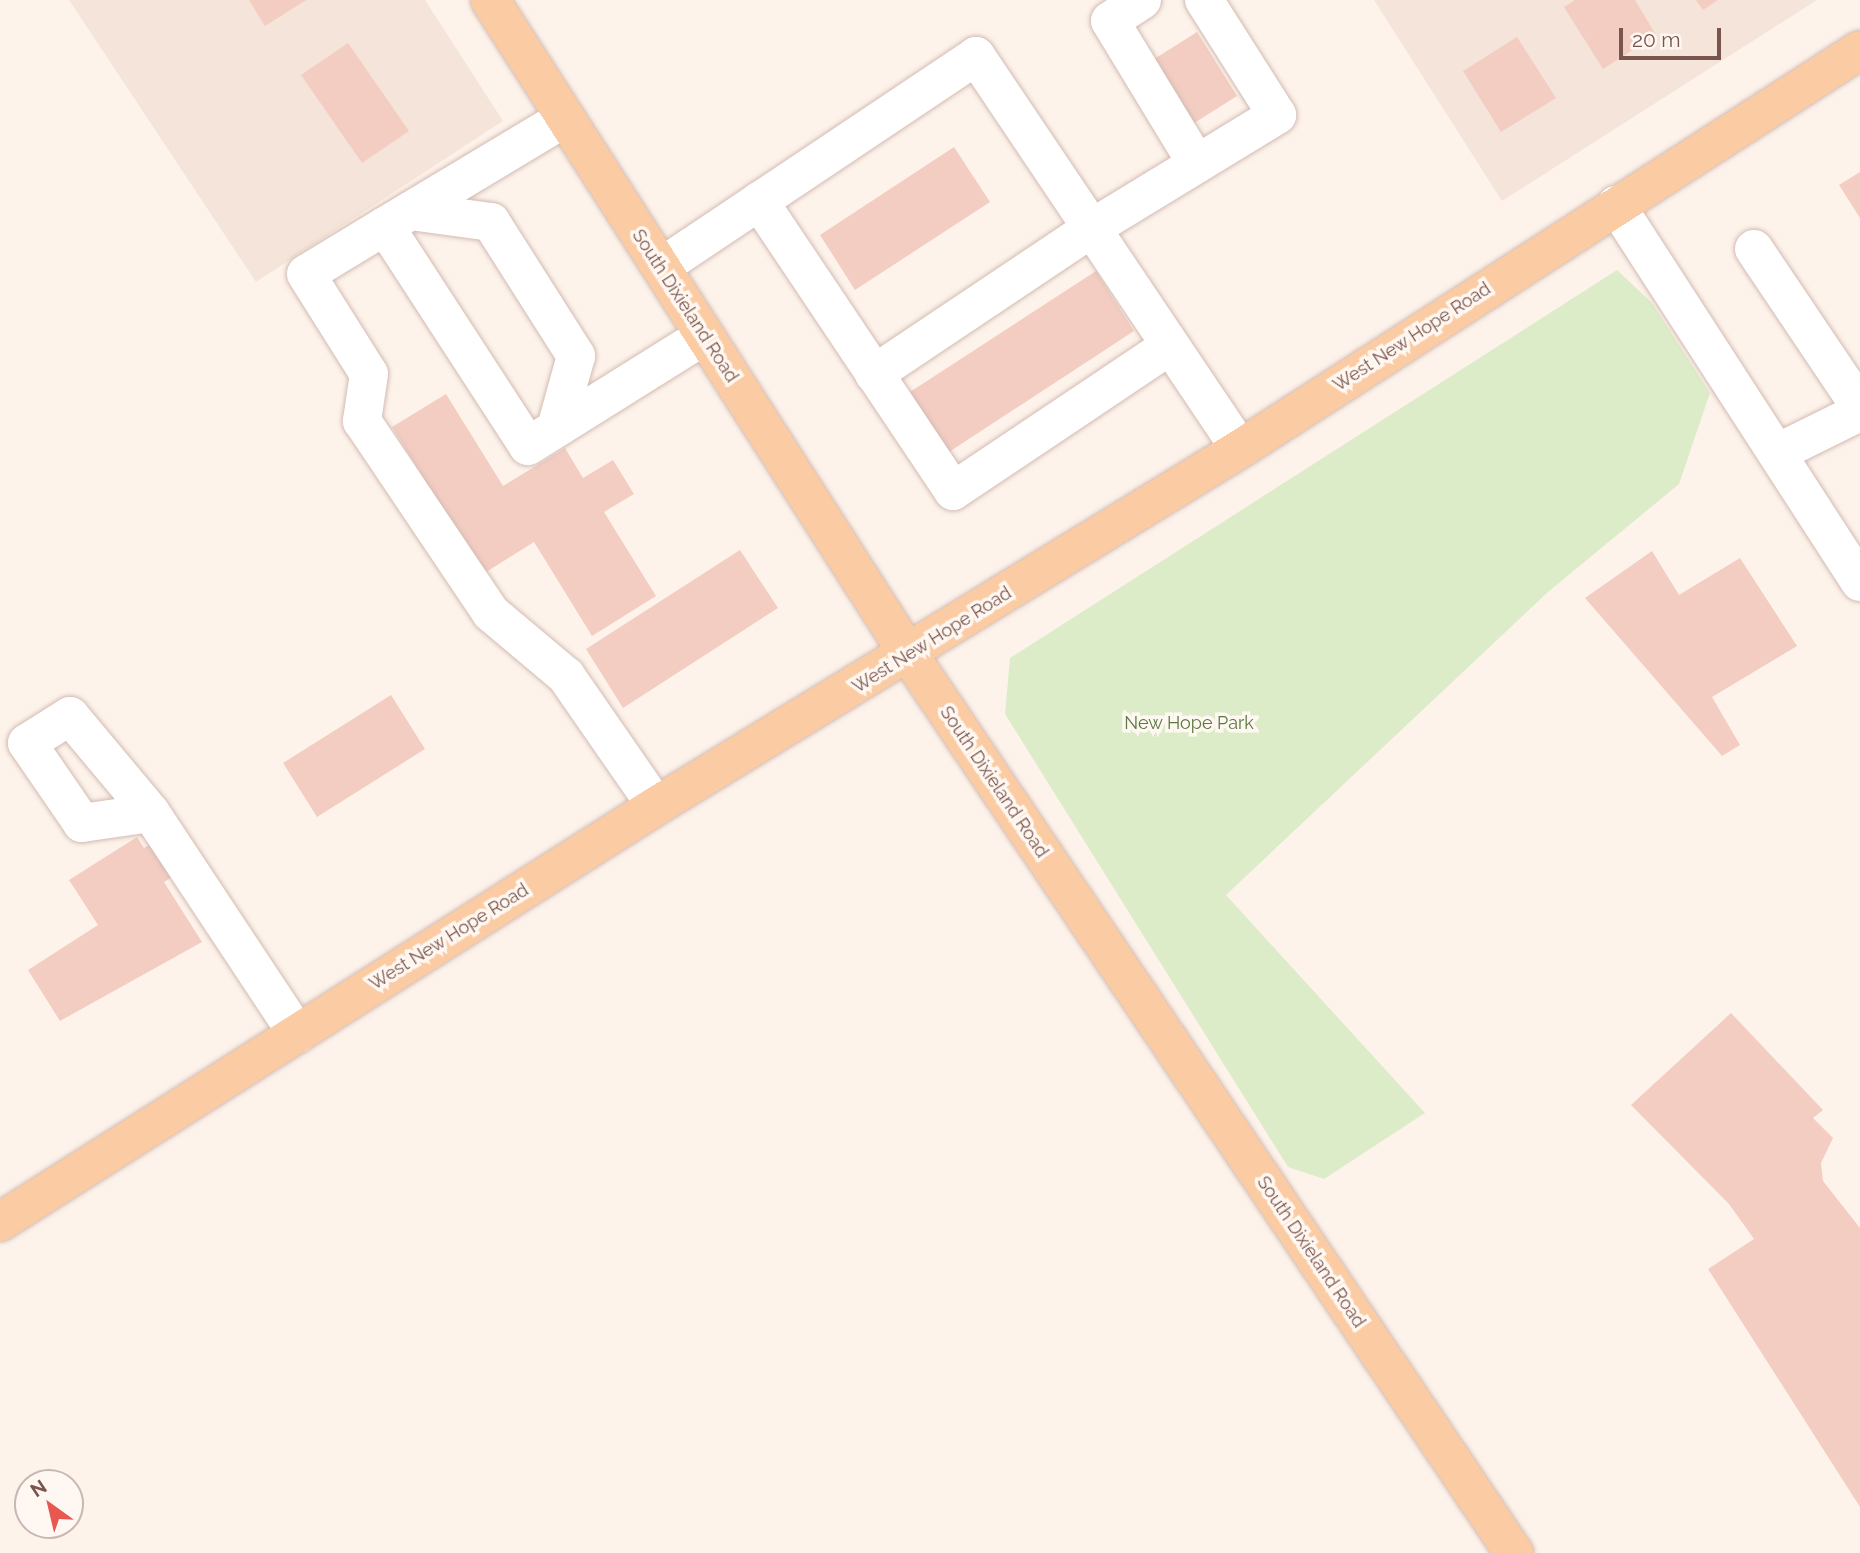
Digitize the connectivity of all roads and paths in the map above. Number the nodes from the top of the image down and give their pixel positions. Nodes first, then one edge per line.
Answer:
1 (490, 0) edge
2 (1142, 0) edge
3 (1204, 0) edge
4 (1860, 50) edge
5 (565, 118) junction
6 (1197, 164) junction
7 (759, 201) junction
8 (1616, 205) junction
9 (398, 218) junction
10 (1091, 228) junction
11 (1754, 249) dead end
12 (661, 267) junction
13 (705, 336) junction
14 (1170, 345) junction
15 (874, 374) junction
16 (1860, 410) edge
17 (556, 428) junction
18 (1240, 449) junction
19 (1777, 453) junction
20 (1860, 582) edge
21 (909, 655) junction
22 (656, 806) junction
23 (151, 813) dead end
24 (297, 1034) junction
25 (0, 1222) edge
26 (1514, 1553) edge

1 - 5 main road, South Dixieland Road
2 - 6 lane
3 - 6 lane
4 - 8 main road, West New Hope Road
5 - 9 lane
5 - 12 main road, South Dixieland Road
6 - 10 lane
7 - 10 lane
7 - 12 lane
7 - 15 lane
8 - 18 main road, West New Hope Road
8 - 19 lane
9 - 17 lane
9 - 17 lane
9 - 22 lane
10 - 14 lane
10 - 15 lane
11 - 16 lane
12 - 13 main road, South Dixieland Road
13 - 17 lane
13 - 21 main road, South Dixieland Road
14 - 15 lane
14 - 18 lane
16 - 19 lane
18 - 21 main road, West New Hope Road
19 - 20 lane
21 - 22 main road, West New Hope Road
21 - 26 main road, South Dixieland Road
22 - 24 main road, West New Hope Road
23 - 24 lane
24 - 25 main road, West New Hope Road

